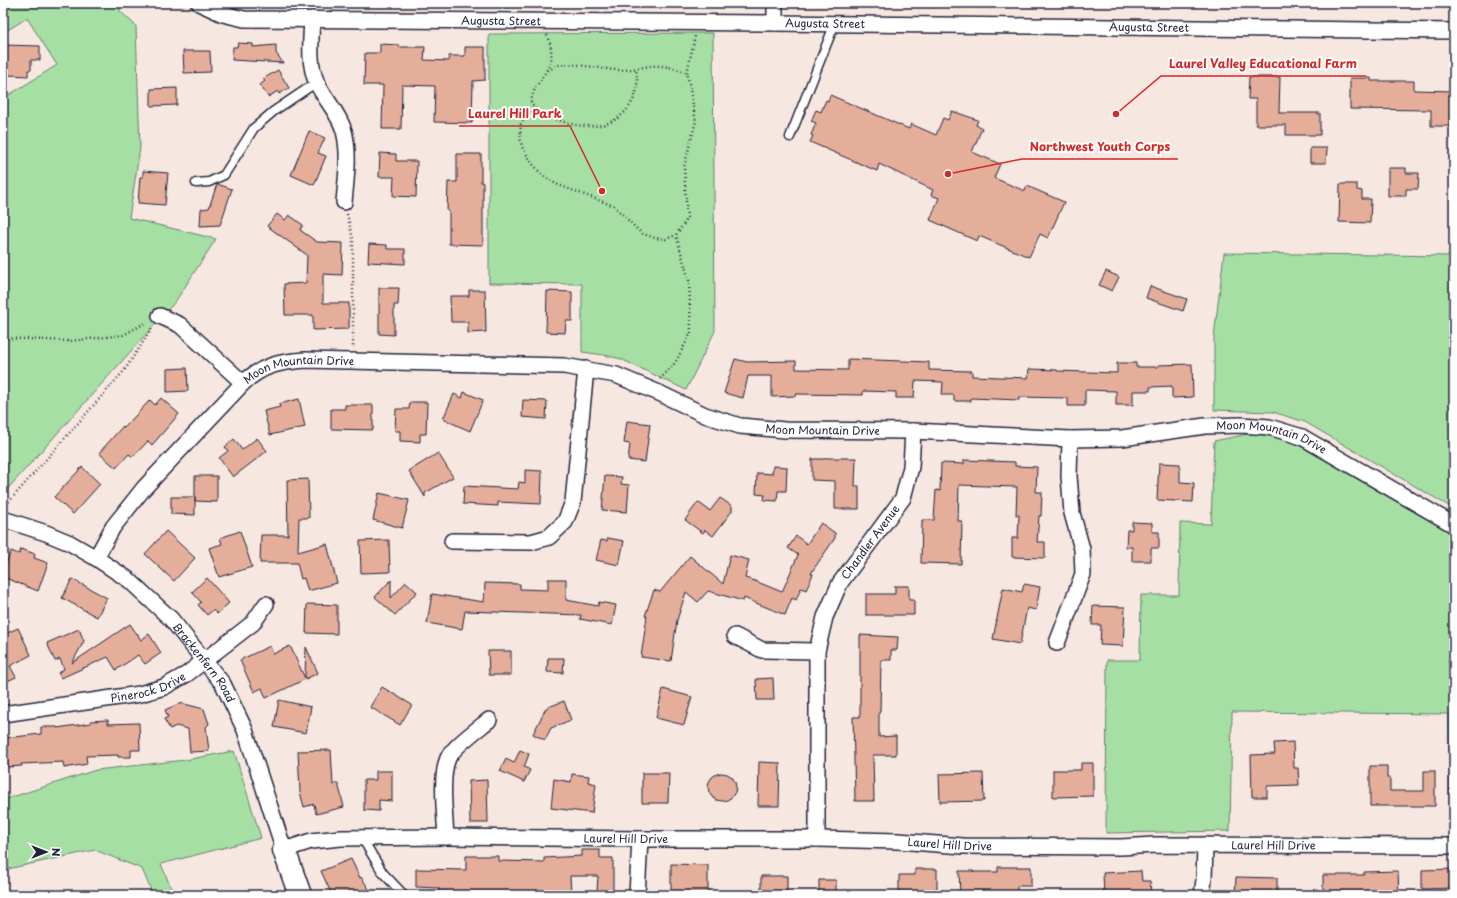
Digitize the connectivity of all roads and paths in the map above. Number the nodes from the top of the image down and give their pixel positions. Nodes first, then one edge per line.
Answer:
1 (199, 3) edge
2 (775, 3) edge
3 (312, 19) junction
4 (541, 22) junction
5 (694, 22) junction
6 (775, 22) junction
7 (834, 23) junction
8 (1454, 31) edge
9 (636, 69) junction
10 (548, 71) junction
11 (688, 73) junction
12 (317, 82) junction
13 (535, 110) junction
14 (790, 137) dead end
15 (196, 183) dead end
16 (344, 202) joint
17 (676, 235) junction
18 (160, 316) junction
19 (3, 338) edge
20 (352, 361) junction
21 (586, 369) junction
22 (243, 382) junction
23 (650, 390) junction
24 (913, 431) junction
25 (1070, 439) junction
26 (3, 508) edge
27 (3, 519) edge
28 (1454, 524) edge
29 (452, 541) dead end
30 (96, 558) junction
31 (266, 604) dead end
32 (735, 636) dead end
33 (1057, 643) dead end
34 (817, 651) junction
35 (204, 660) junction
36 (3, 714) edge
37 (489, 720) dead end
38 (446, 837) junction
39 (362, 838) junction
40 (640, 839) junction
41 (817, 839) junction
42 (1205, 845) junction
43 (1454, 846) edge
44 (284, 850) junction
45 (300, 895) edge
46 (404, 895) edge
47 (637, 895) edge
48 (1202, 895) edge

1 - 3 street, Augusta Street
2 - 6 street
3 - 4 street, Augusta Street
3 - 12 street
4 - 5 street, Augusta Street
4 - 10 path
5 - 6 street, Augusta Street
5 - 11 path
6 - 7 street, Augusta Street
7 - 8 street, Augusta Street
7 - 14 lane
9 - 10 path
9 - 11 path
9 - 13 path
10 - 13 path
11 - 17 path
12 - 15 lane
12 - 16 street
13 - 17 path
16 - 20 path
17 - 23 path
18 - 19 path
18 - 22 street
18 - 26 path
20 - 21 street, Moon Mountain Drive
20 - 22 street, Moon Mountain Drive
21 - 23 street, Moon Mountain Drive
21 - 29 street
22 - 30 street, Moon Mountain Drive
23 - 24 street, Moon Mountain Drive
24 - 25 street, Moon Mountain Drive
24 - 34 street, Chandler Avenue
25 - 28 street, Moon Mountain Drive
25 - 33 street
27 - 30 street, Brackenfern Road
30 - 35 street, Brackenfern Road
31 - 35 street, Pinerock Drive
32 - 34 street
34 - 41 street, Chandler Avenue
35 - 36 street, Pinerock Drive
35 - 44 street, Brackenfern Road
37 - 38 street
38 - 39 street, Laurel Hill Drive
38 - 40 street, Laurel Hill Drive
39 - 44 street, Laurel Hill Drive
39 - 46 lane
40 - 41 street, Laurel Hill Drive
40 - 47 street
41 - 42 street, Laurel Hill Drive
42 - 43 street, Laurel Hill Drive
42 - 48 street
44 - 45 street, Brackenfern Road

